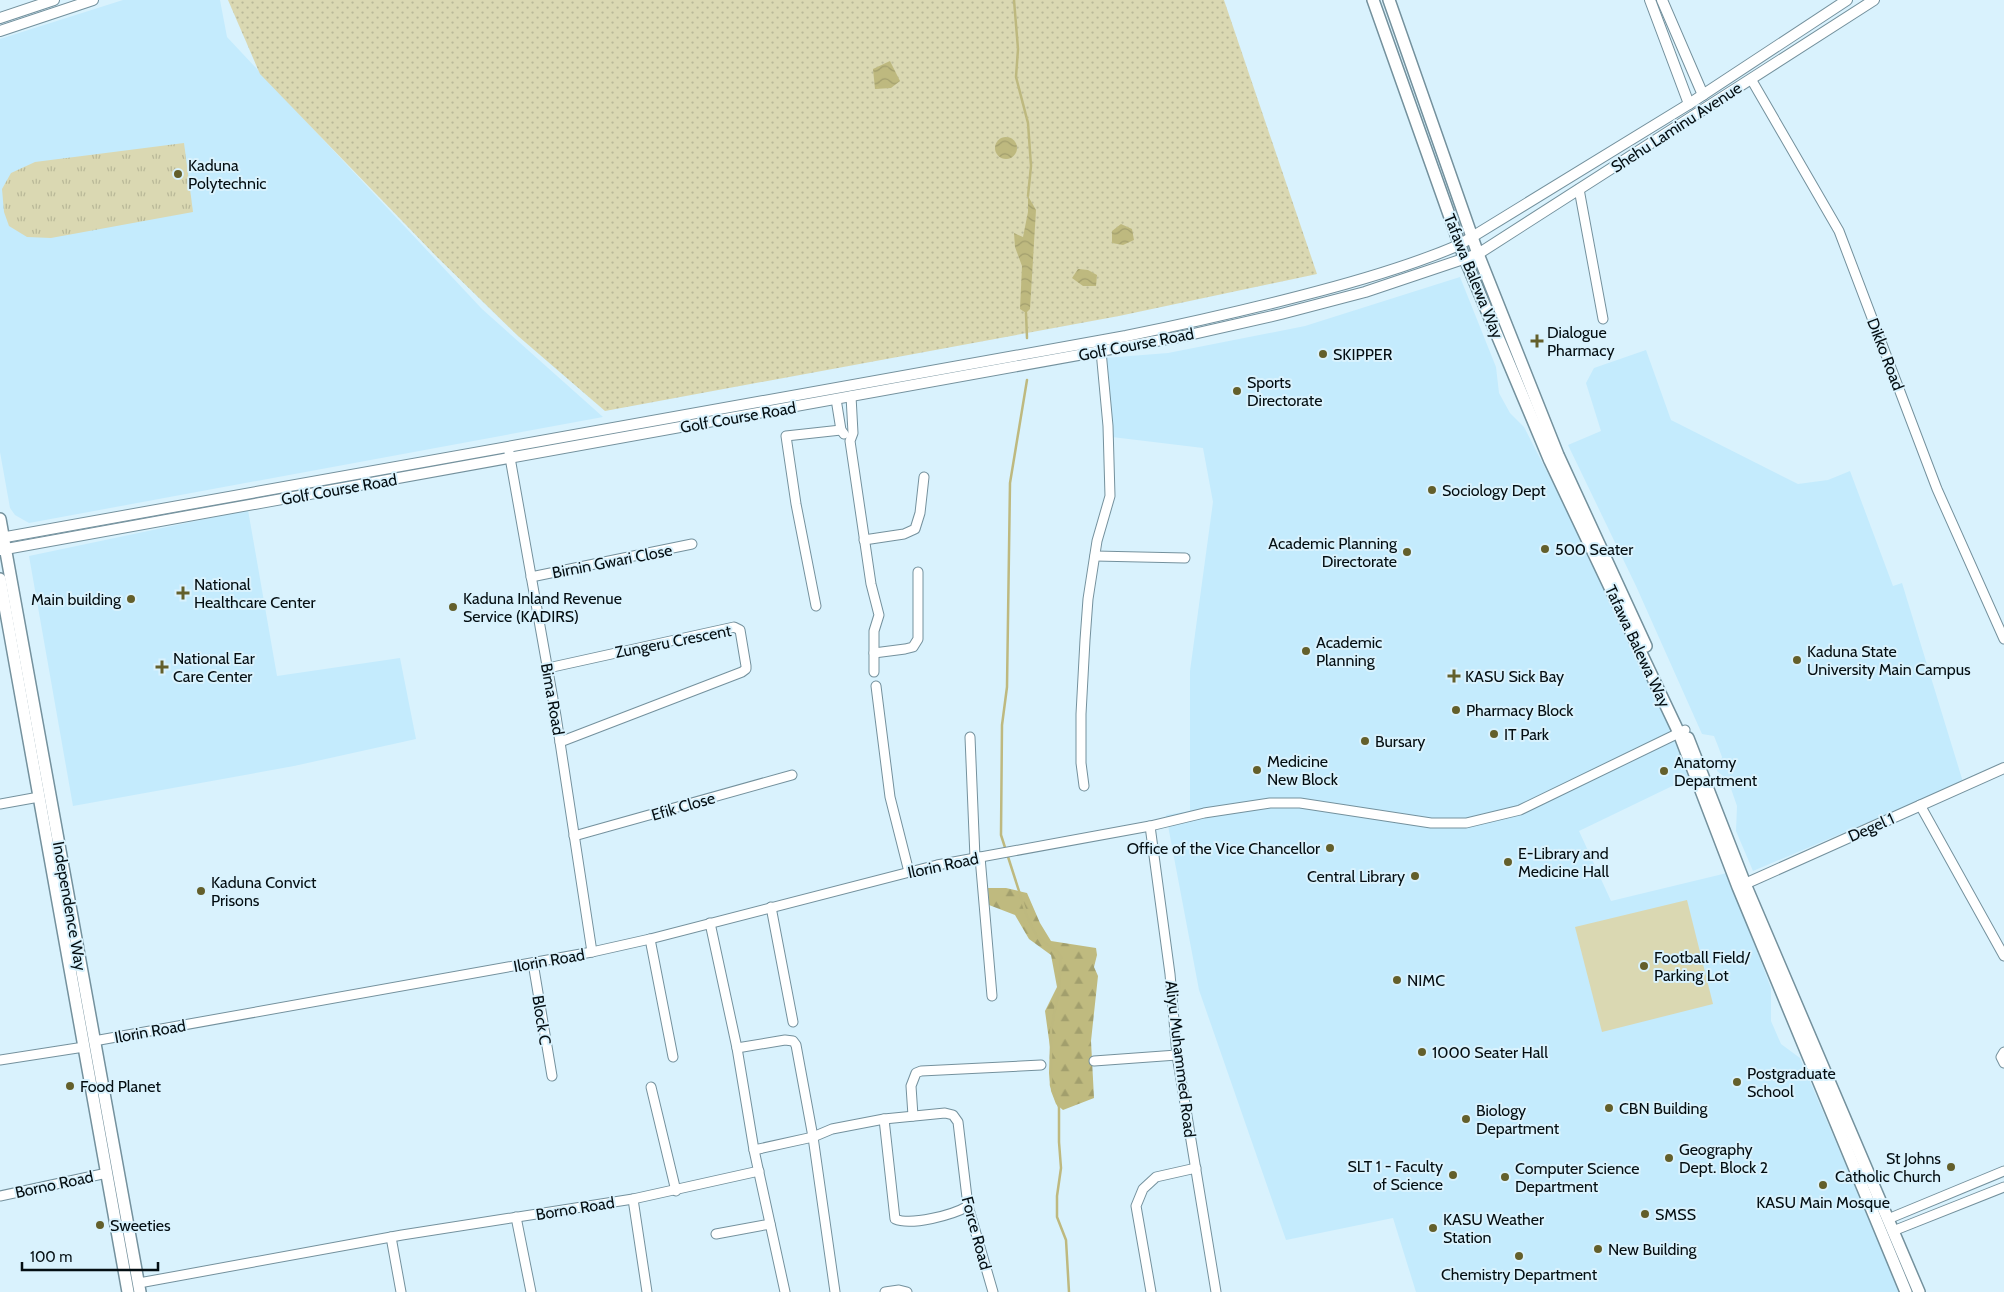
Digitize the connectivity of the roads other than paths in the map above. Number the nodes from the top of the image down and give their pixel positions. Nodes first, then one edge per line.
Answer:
1 (54, 0) edge
2 (93, 0) edge
3 (1373, 0) edge
4 (1389, 0) edge
5 (1650, 0) edge
6 (1662, 0) edge
7 (1847, 0) edge
8 (1874, 0) edge
9 (0, 18) edge
10 (0, 31) edge
11 (1751, 79) junction
12 (1703, 95) junction
13 (1689, 104) junction
14 (1579, 189) junction
15 (1474, 236) junction
16 (1459, 245) junction
17 (1478, 254) junction
18 (1465, 260) junction
19 (1603, 319) dead end
20 (1186, 324) junction
21 (1189, 335) junction
22 (1101, 351) junction
23 (851, 396) junction
24 (836, 399) junction
25 (841, 430) junction
26 (850, 441) junction
27 (508, 447) junction
28 (510, 458) junction
29 (924, 477) dead end
30 (0, 519) edge
31 (864, 540) junction
32 (2, 543) edge
33 (692, 544) dead end
34 (1095, 556) junction
35 (1185, 558) dead end
36 (918, 572) dead end
37 (531, 577) junction
38 (0, 579) edge
39 (816, 606) dead end
40 (2004, 639) edge
41 (874, 653) junction
42 (548, 668) junction
43 (874, 672) dead end
44 (876, 686) dead end
45 (1682, 732) junction
46 (970, 737) dead end
47 (560, 742) junction
48 (2004, 768) edge
49 (792, 775) dead end
50 (1084, 786) dead end
51 (39, 797) junction
52 (0, 804) edge
53 (1920, 805) junction
54 (1150, 826) junction
55 (574, 836) junction
56 (978, 857) junction
57 (909, 872) junction
58 (1742, 886) junction
59 (771, 907) junction
60 (710, 923) junction
61 (650, 940) junction
62 (592, 952) junction
63 (2004, 956) edge
64 (533, 963) junction
65 (992, 996) dead end
66 (793, 1022) dead end
67 (89, 1044) junction
68 (737, 1048) junction
69 (2004, 1052) edge
70 (1177, 1055) junction
71 (673, 1057) dead end
72 (0, 1060) edge
73 (1094, 1061) dead end
74 (2004, 1063) edge
75 (1041, 1065) dead end
76 (552, 1076) dead end
77 (651, 1087) dead end
78 (913, 1116) junction
79 (884, 1119) junction
80 (813, 1138) junction
81 (754, 1150) junction
82 (1196, 1168) junction
83 (2004, 1171) edge
84 (107, 1172) junction
85 (759, 1172) junction
86 (2004, 1187) edge
87 (676, 1191) junction
88 (0, 1196) edge
89 (633, 1199) junction
90 (968, 1206) junction
91 (516, 1216) junction
92 (1888, 1219) junction
93 (770, 1224) junction
94 (1893, 1231) junction
95 (716, 1234) dead end
96 (390, 1237) junction
97 (140, 1287) edge
98 (128, 1292) edge
99 (401, 1292) edge
100 (531, 1292) edge
101 (647, 1292) edge
102 (785, 1292) edge
103 (835, 1292) edge
104 (885, 1292) edge
105 (907, 1292) edge
106 (993, 1292) edge
107 (1150, 1292) edge
108 (1216, 1292) edge
109 (1906, 1292) edge
110 (1919, 1292) edge

1 - 9 street
2 - 10 street
3 - 16 main road, Tafawa Balewa Way
4 - 15 main road, Tafawa Balewa Way
5 - 13 street
6 - 12 street
7 - 12 street, Shehu Laminu Avenue
8 - 11 street, Shehu Laminu Avenue
11 - 14 street, Shehu Laminu Avenue
11 - 40 street, Dikko Road
12 - 13 street, Shehu Laminu Avenue
13 - 15 street, Shehu Laminu Avenue
14 - 17 street, Shehu Laminu Avenue
14 - 19 street
15 - 16 street, Shehu Laminu Avenue
15 - 17 main road, Tafawa Balewa Way
16 - 18 main road, Tafawa Balewa Way
16 - 20 street, Golf Course Road
17 - 18 street, Golf Course Road
17 - 45 main road, Tafawa Balewa Way
18 - 21 street, Golf Course Road
18 - 45 main road, Tafawa Balewa Way
20 - 21 street
20 - 27 street, Golf Course Road
21 - 22 street, Golf Course Road
22 - 23 street, Golf Course Road
22 - 34 street
23 - 24 street, Golf Course Road
23 - 26 street
24 - 25 street
24 - 28 street, Golf Course Road
25 - 26 street
25 - 39 street
26 - 31 street
27 - 28 street, Bima Road
27 - 32 street, Golf Course Road
28 - 32 street, Golf Course Road
28 - 37 street, Bima Road
29 - 31 street
30 - 32 main road, Independence Way
31 - 41 street
32 - 67 main road, Independence Way
33 - 37 street, Birnin Gwari Close
34 - 35 street
34 - 50 street
36 - 41 street
37 - 42 street, Bima Road
38 - 51 main road, Independence Way
41 - 43 street
42 - 47 street, Bima Road
42 - 47 street, Zungeru Crescent
44 - 57 street
45 - 54 street, Ilorin Road
45 - 58 main road, Tafawa Balewa Way
46 - 56 street
47 - 55 street, Bima Road
48 - 53 street, Degel 1
49 - 55 street, Efik Close
51 - 52 street
51 - 67 main road, Independence Way
53 - 58 street, Degel 1
53 - 63 street
54 - 56 street, Ilorin Road
54 - 70 street, Aliyu Muhammed Road
55 - 62 street, Bima Road
56 - 57 street, Ilorin Road
56 - 65 street
57 - 59 street, Ilorin Road
58 - 92 main road, Tafawa Balewa Way
58 - 109 main road, Tafawa Balewa Way
59 - 60 street, Ilorin Road
59 - 66 street
60 - 61 street, Ilorin Road
60 - 68 street
61 - 62 street, Ilorin Road
61 - 71 street
62 - 64 street, Ilorin Road
64 - 67 street, Ilorin Road
64 - 76 street, Block C
67 - 72 street, Ilorin Road
67 - 84 main road, Independence Way
67 - 97 main road, Independence Way
68 - 80 street
68 - 81 street
69 - 74 street
70 - 73 street
70 - 82 street, Aliyu Muhammed Road
75 - 78 street
77 - 87 street
78 - 79 street
78 - 90 street, Force Road
79 - 80 street
79 - 90 street
80 - 81 street
80 - 103 street
81 - 85 street
82 - 107 street
82 - 108 street, Aliyu Muhammed Road
83 - 92 street
84 - 88 street, Borno Road
84 - 98 main road, Independence Way
85 - 87 street, Borno Road
85 - 93 street
86 - 94 street
87 - 89 street, Borno Road
89 - 91 street, Borno Road
89 - 101 street
90 - 106 street, Force Road
91 - 96 street, Borno Road
91 - 100 street
92 - 94 main road, Tafawa Balewa Way
93 - 95 street
93 - 102 street
94 - 110 main road, Tafawa Balewa Way
96 - 97 street, Borno Road
96 - 99 street
104 - 105 street

